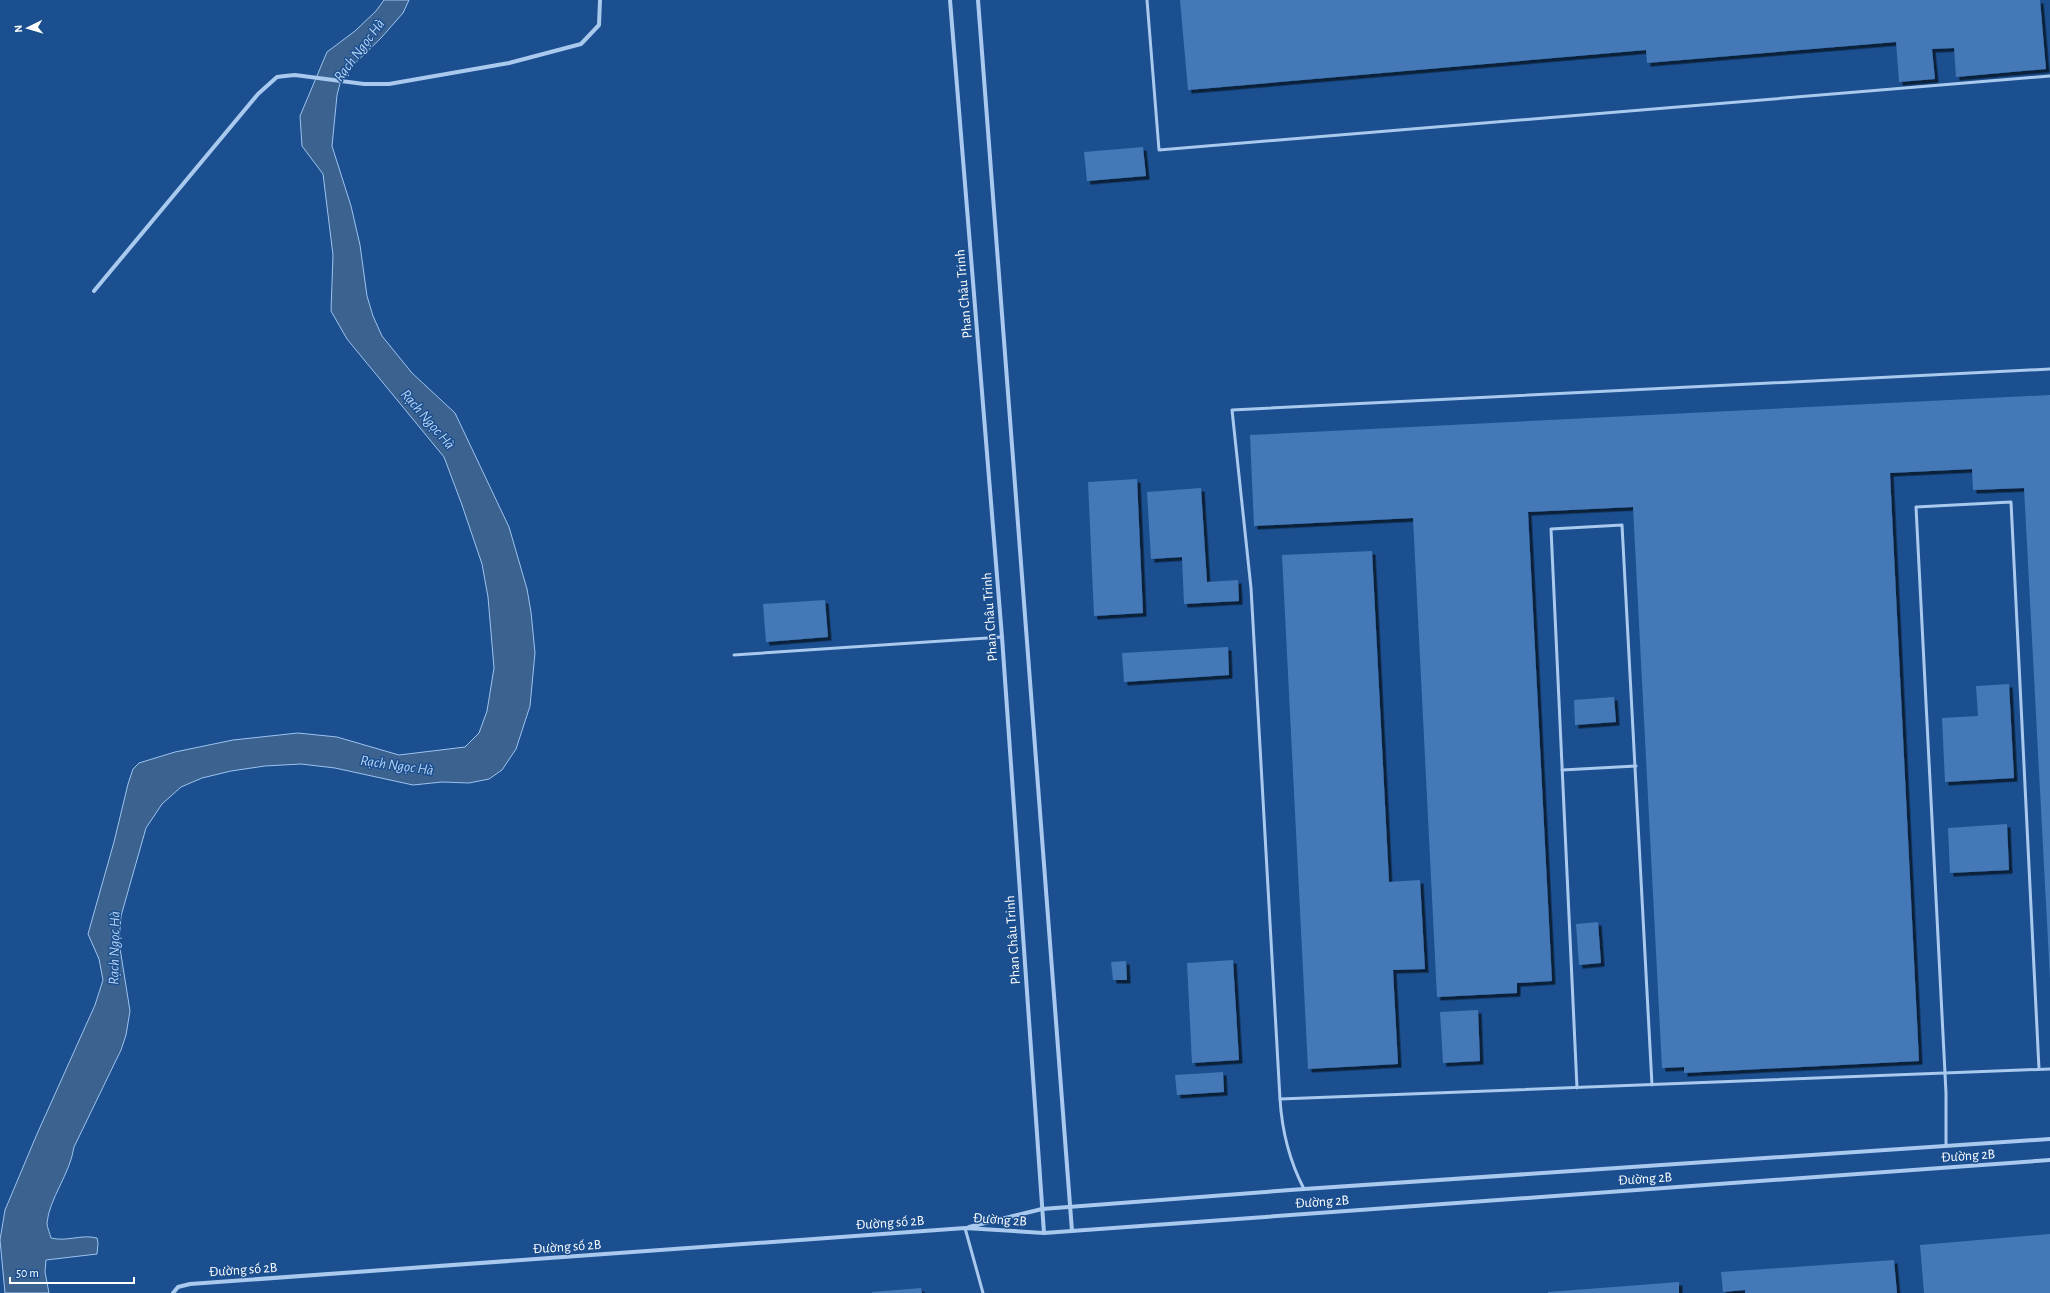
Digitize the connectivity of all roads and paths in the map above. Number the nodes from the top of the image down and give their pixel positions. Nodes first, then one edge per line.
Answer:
1 (600, 0) edge
2 (950, 0) edge
3 (978, 0) edge
4 (1147, 0) edge
5 (2050, 76) edge
6 (94, 291) dead end
7 (2050, 369) edge
8 (1002, 637) junction
9 (734, 655) dead end
10 (1636, 766) junction
11 (1562, 770) junction
12 (2039, 1069) junction
13 (2050, 1069) edge
14 (1945, 1073) junction
15 (1652, 1085) junction
16 (1577, 1088) junction
17 (1280, 1099) junction
18 (2050, 1139) edge
19 (1946, 1146) junction
20 (2050, 1160) edge
21 (1304, 1189) junction
22 (1070, 1207) junction
23 (1042, 1209) junction
24 (965, 1228) junction
25 (1072, 1231) junction
26 (1044, 1233) junction
27 (173, 1293) edge
28 (982, 1293) edge

1 - 6 street
2 - 8 street, Phan Châu Trinh
3 - 22 street
4 - 5 lane
7 - 17 lane
8 - 9 lane
8 - 23 street, Phan Châu Trinh
10 - 11 lane
10 - 11 lane
10 - 15 lane
11 - 16 lane
12 - 13 lane
12 - 14 lane
12 - 14 lane
14 - 15 lane
14 - 19 lane
15 - 16 lane
16 - 17 lane
17 - 21 lane
18 - 19 street, Đường 2B
19 - 21 street, Đường 2B
20 - 25 street, Đường 2B
21 - 22 street, Đường 2B
22 - 23 street, Đường 2B
22 - 25 street
23 - 24 street, Đường 2B
23 - 26 street, Phan Châu Trinh
24 - 26 street, Đường 2B
24 - 27 street, Đường số 2B
24 - 28 lane
25 - 26 street, Đường 2B

